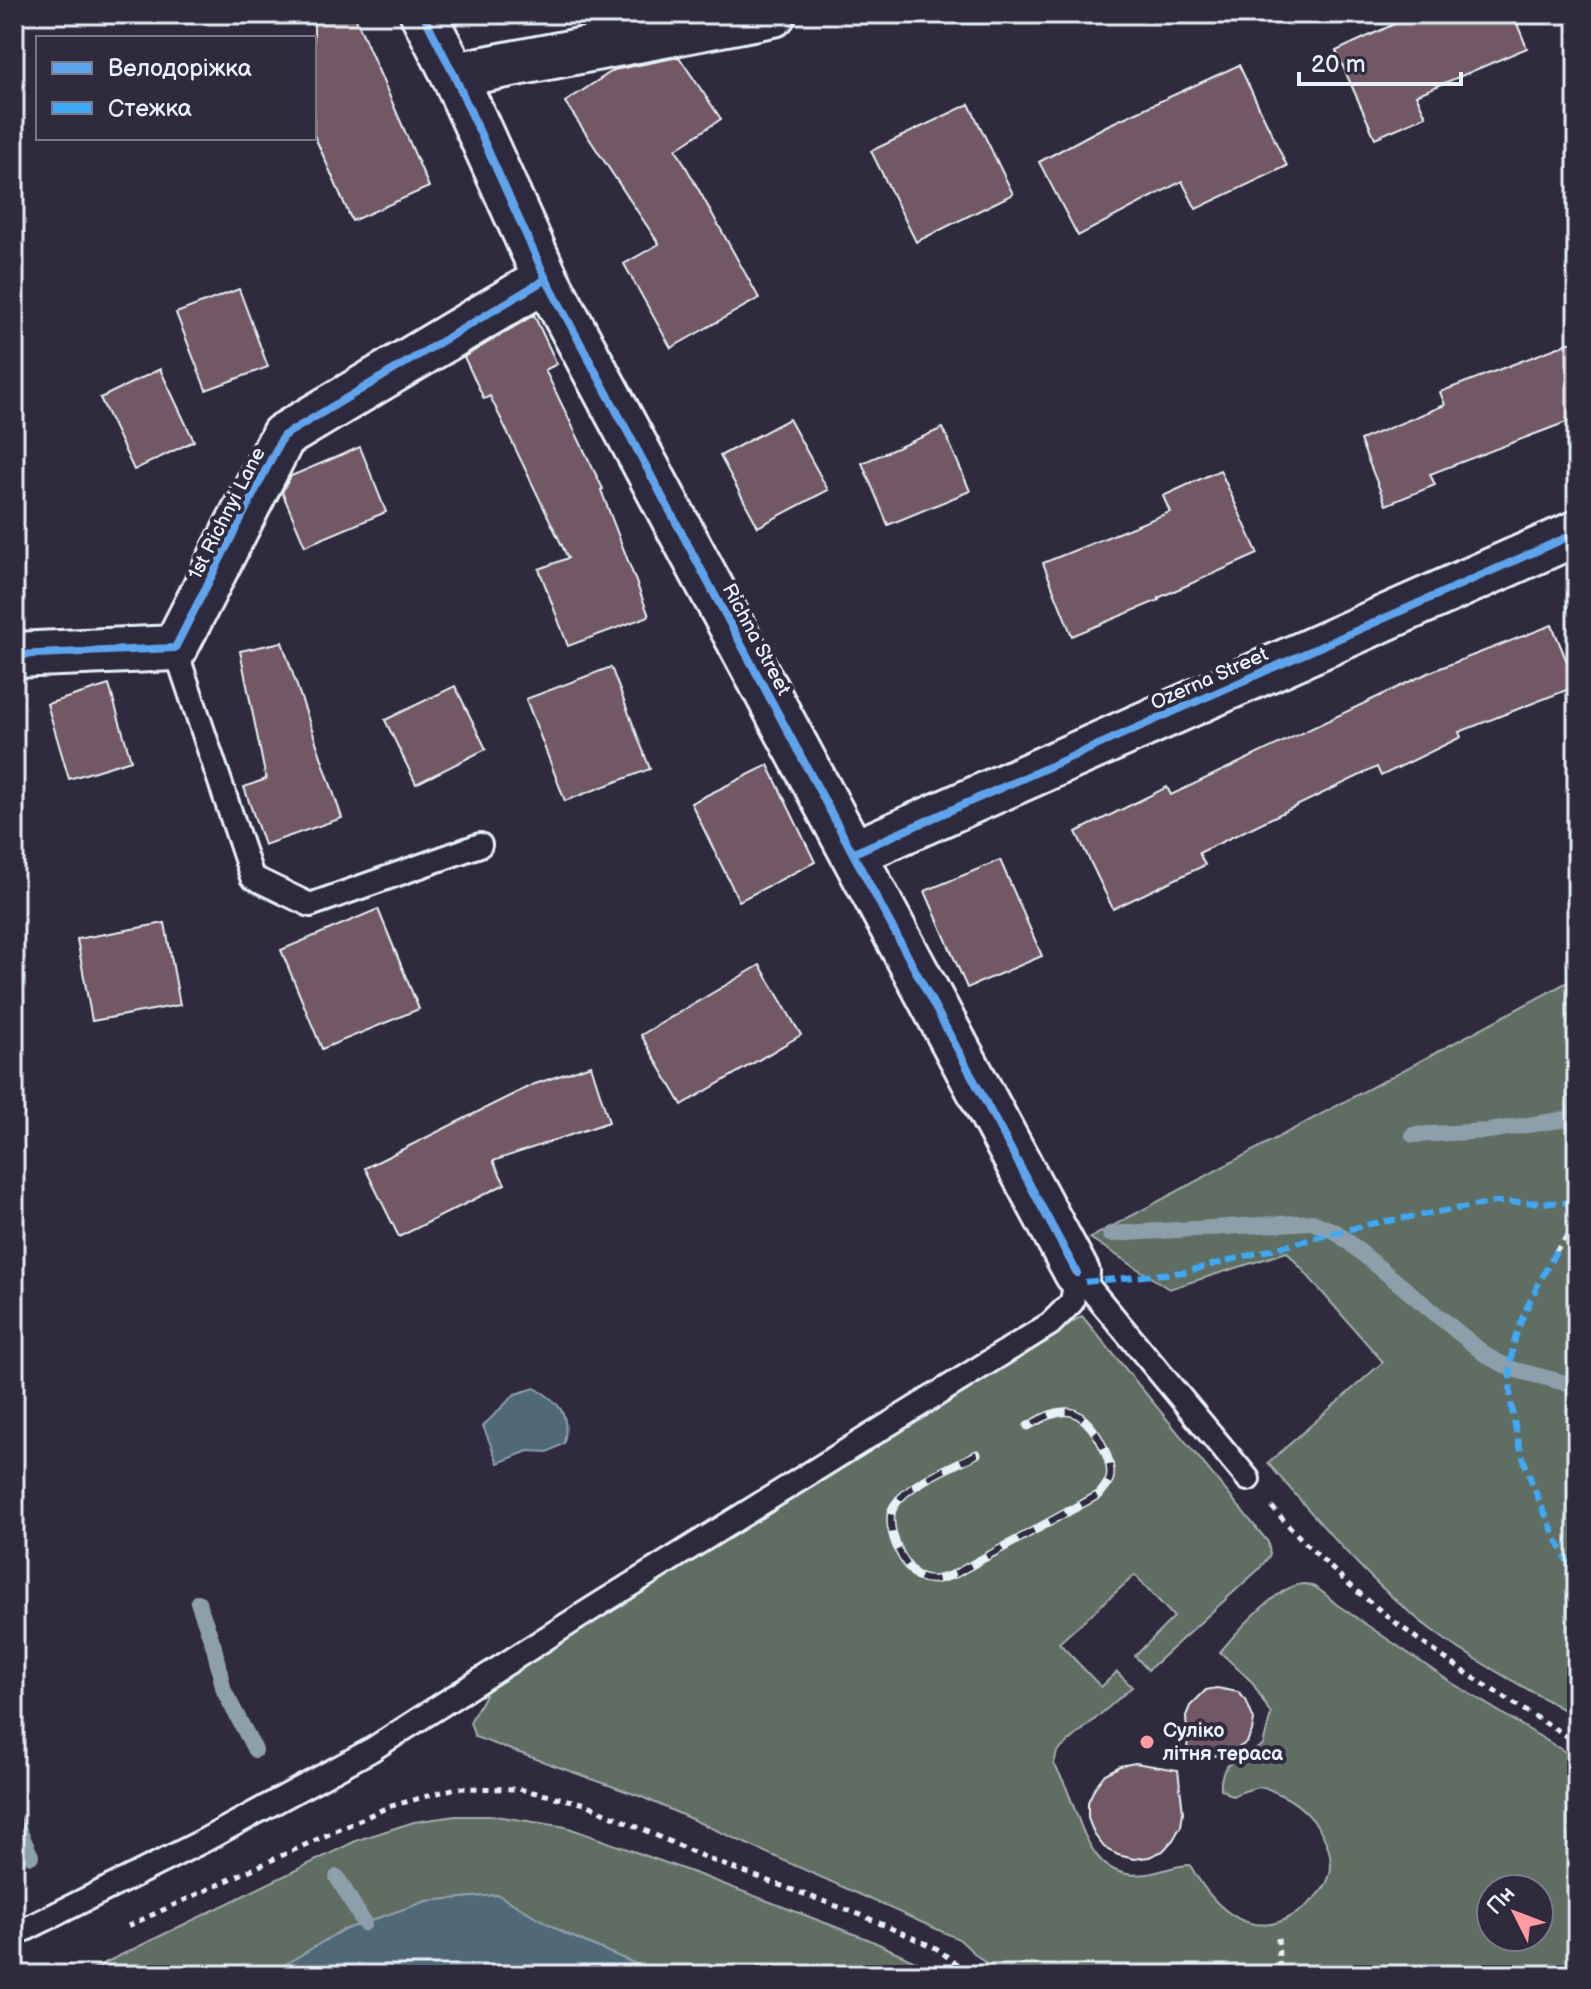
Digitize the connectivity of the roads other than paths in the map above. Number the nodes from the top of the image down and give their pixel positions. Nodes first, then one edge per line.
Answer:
1 (423, 14) edge
2 (769, 14) edge
3 (454, 75) junction
4 (546, 279) junction
5 (1577, 533) edge
6 (175, 648) junction
7 (14, 655) edge
8 (480, 845) dead end
9 (854, 853) junction
10 (1077, 1273) junction
11 (1248, 1479) road end
12 (14, 1935) edge

1 - 3 street, Richna Street
2 - 3 street
3 - 4 street, Richna Street
4 - 6 street, 1st Richnyi Lane
4 - 9 street, Richna Street
5 - 9 street, Ozerna Street
6 - 7 street
6 - 8 lane
9 - 10 street, Richna Street
10 - 11 lane
10 - 12 lane

